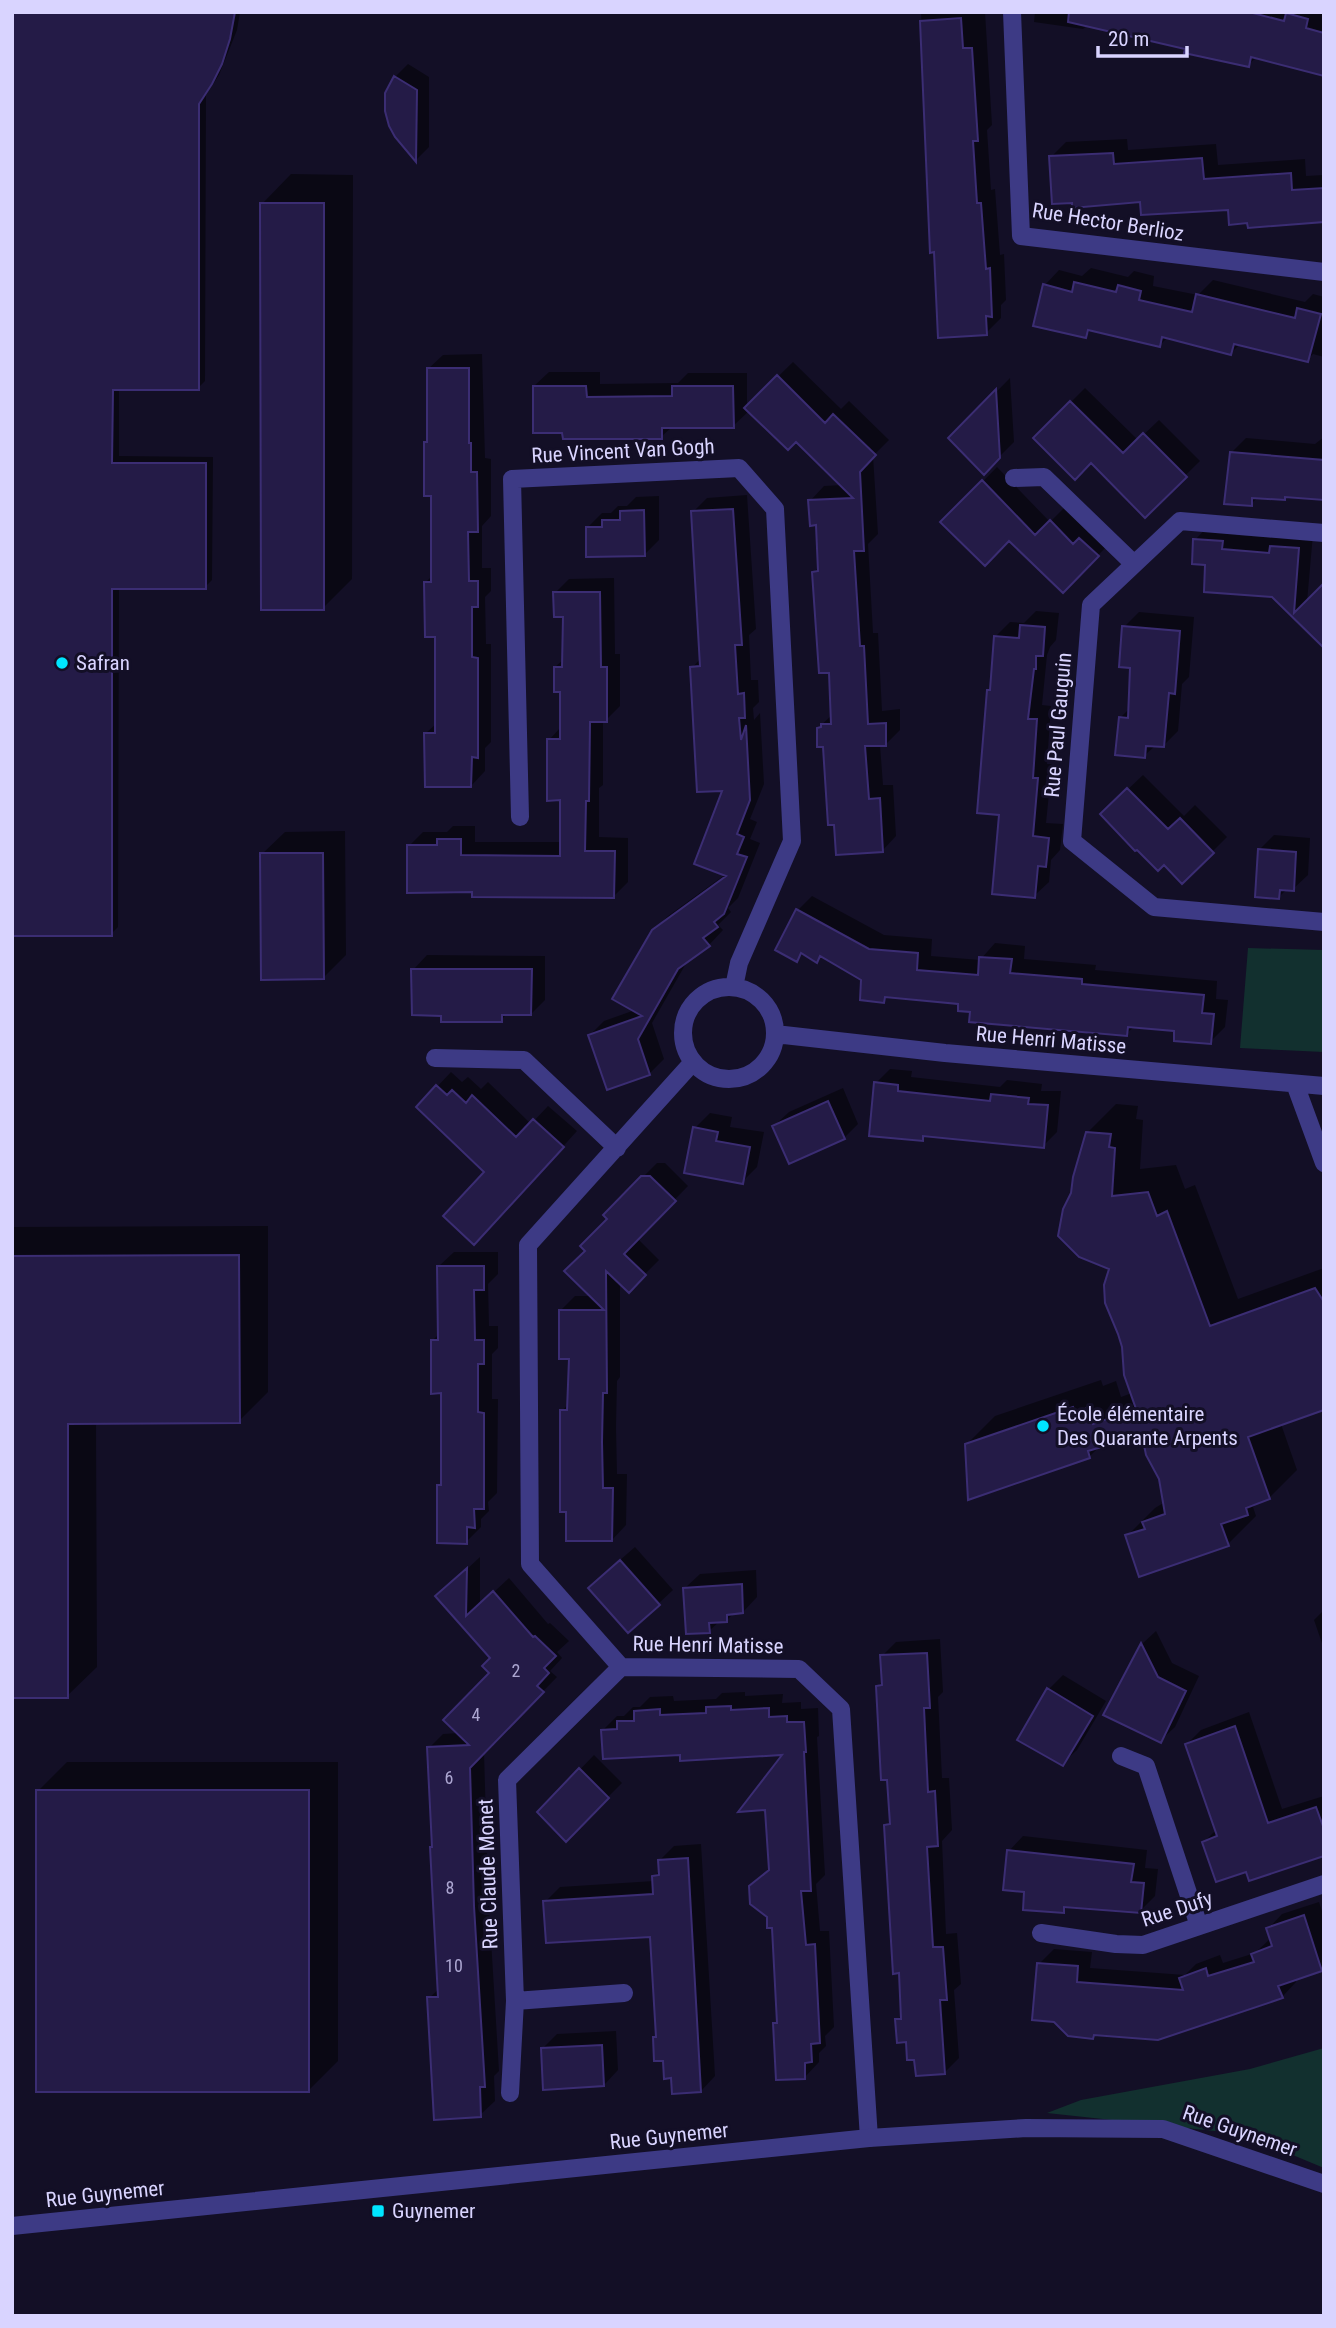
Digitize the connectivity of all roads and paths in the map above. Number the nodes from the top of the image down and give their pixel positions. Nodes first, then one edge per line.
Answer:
1 (1012, 12) edge
2 (1324, 272) edge
3 (1014, 478) dead end
4 (1324, 533) edge
5 (1134, 564) junction
6 (520, 817) dead end
7 (1324, 922) edge
8 (734, 987) junction
9 (775, 1034) junction
10 (435, 1058) dead end
11 (692, 1062) junction
12 (1295, 1084) junction
13 (1324, 1086) edge
14 (617, 1148) junction
15 (1324, 1163) edge
16 (621, 1667) junction
17 (1121, 1756) dead end
18 (1324, 1884) edge
19 (1199, 1926) junction
20 (1041, 1933) dead end
21 (624, 1993) dead end
22 (515, 2001) junction
23 (510, 2093) dead end
24 (869, 2138) junction
25 (1324, 2184) edge
26 (12, 2226) edge

1 - 2 street, Rue Hector Berlioz
3 - 5 street
4 - 5 street, Rue Paul Gauguin
5 - 7 street, Rue Paul Gauguin
6 - 8 street, Rue Vincent Van Gogh
8 - 9 street
8 - 11 street
9 - 11 street
9 - 12 street, Rue Henri Matisse
10 - 14 street
11 - 14 street, Rue Henri Matisse
12 - 13 street, Rue Henri Matisse
12 - 15 street
14 - 16 street, Rue Henri Matisse
16 - 22 street, Rue Claude Monet
16 - 24 street, Rue Henri Matisse
17 - 19 street
18 - 19 street, Rue Dufy
19 - 20 street, Rue Dufy
21 - 22 street
22 - 23 street, Rue Claude Monet
24 - 25 street, Rue Guynemer
24 - 26 street, Rue Guynemer

